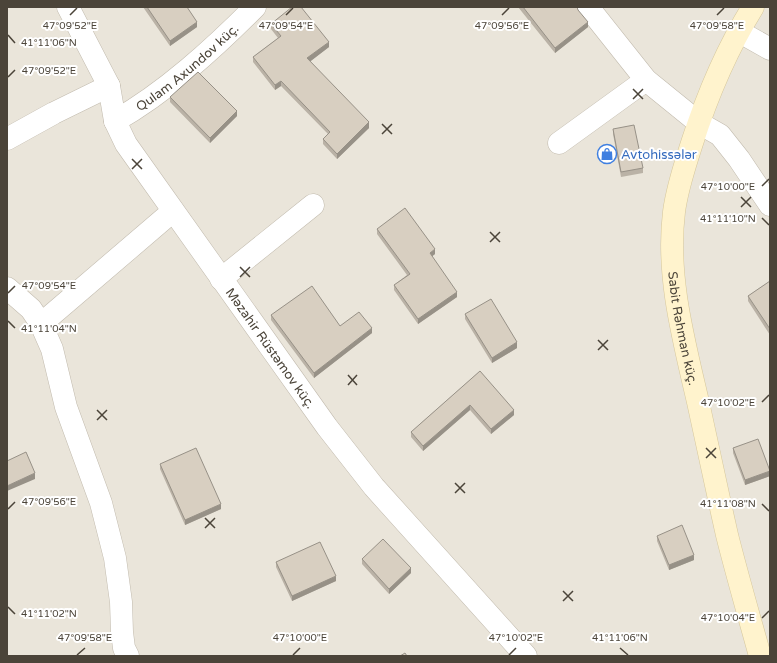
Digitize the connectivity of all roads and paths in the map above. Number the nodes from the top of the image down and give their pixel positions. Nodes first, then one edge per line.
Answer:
1 (68, 7) edge
2 (255, 7) edge
3 (588, 7) edge
4 (753, 7) edge
5 (738, 31) junction
6 (770, 49) edge
7 (646, 80) junction
8 (109, 86) junction
9 (115, 121) junction
10 (698, 123) junction
11 (7, 139) edge
12 (559, 143) dead end
13 (313, 205) dead end
14 (770, 205) edge
15 (173, 211) junction
16 (221, 279) junction
17 (7, 288) edge
18 (41, 324) junction
19 (128, 656) edge
20 (526, 656) edge
21 (760, 656) edge

1 - 8 street, Məzahir Rüstəmov küç.
2 - 9 street, Qulam Axundov küç.
3 - 7 street
4 - 5 main road, Sabit Rəhman küç.
5 - 6 street
5 - 10 main road, Sabit Rəhman küç.
7 - 10 street
7 - 12 street
8 - 9 street, Məzahir Rüstəmov küç.
8 - 11 street
9 - 15 street, Məzahir Rüstəmov küç.
10 - 14 street
10 - 21 main road, Sabit Rəhman küç.
13 - 16 street
15 - 16 street, Məzahir Rüstəmov küç.
15 - 18 street
16 - 20 street, Məzahir Rüstəmov küç.
17 - 18 street
18 - 19 street

